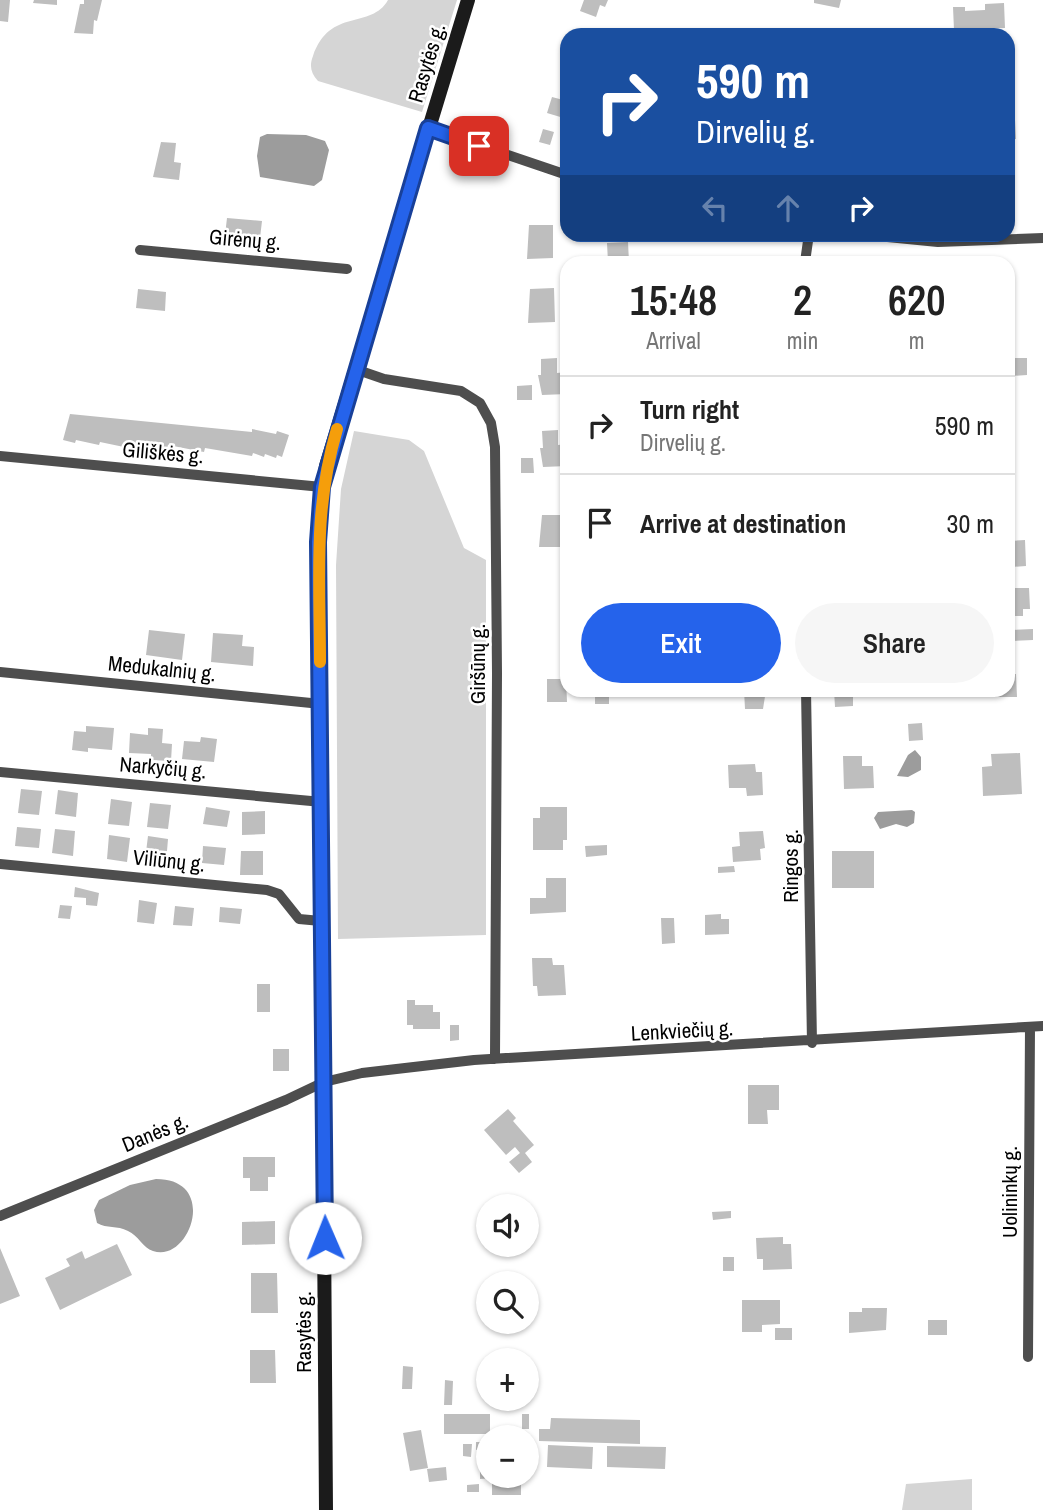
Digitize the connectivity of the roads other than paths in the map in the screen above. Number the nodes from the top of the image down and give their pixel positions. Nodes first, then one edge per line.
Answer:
1 (468, 0) edge
2 (428, 128) junction
3 (560, 173) edge
4 (1043, 238) edge
5 (1015, 239) edge
6 (140, 250) dead end
7 (347, 269) dead end
8 (355, 369) junction
9 (0, 456) edge
10 (322, 487) junction
11 (0, 672) edge
12 (806, 697) edge
13 (321, 704) junction
14 (0, 772) edge
15 (322, 802) junction
16 (0, 864) edge
17 (321, 920) junction
18 (1043, 1026) edge
19 (1030, 1027) junction
20 (811, 1043) junction
21 (495, 1059) junction
22 (324, 1082) junction
23 (0, 1216) edge
24 (1028, 1357) dead end
25 (326, 1510) edge

1 - 2 main road, Rasytės g.
2 - 3 street
2 - 8 main road, Rasytės g.
4 - 5 street
6 - 7 street, Girėnų g.
8 - 10 main road, Rasytės g.
8 - 21 street, Giršūnų g.
9 - 10 street, Giliškės g.
10 - 13 main road, Rasytės g.
11 - 13 street, Medukalnių g.
12 - 20 street, Ringos g.
13 - 15 main road, Rasytės g.
14 - 15 street, Narkyčių g.
15 - 17 main road, Rasytės g.
16 - 17 street, Viliūnų g.
17 - 22 main road, Rasytės g.
18 - 19 street, Lenkviečių g.
19 - 20 street, Lenkviečių g.
19 - 24 street, Uolininkų g.
20 - 21 street, Lenkviečių g.
21 - 22 street, Lenkviečių g.
22 - 23 street, Danės g.
22 - 25 main road, Rasytės g.

